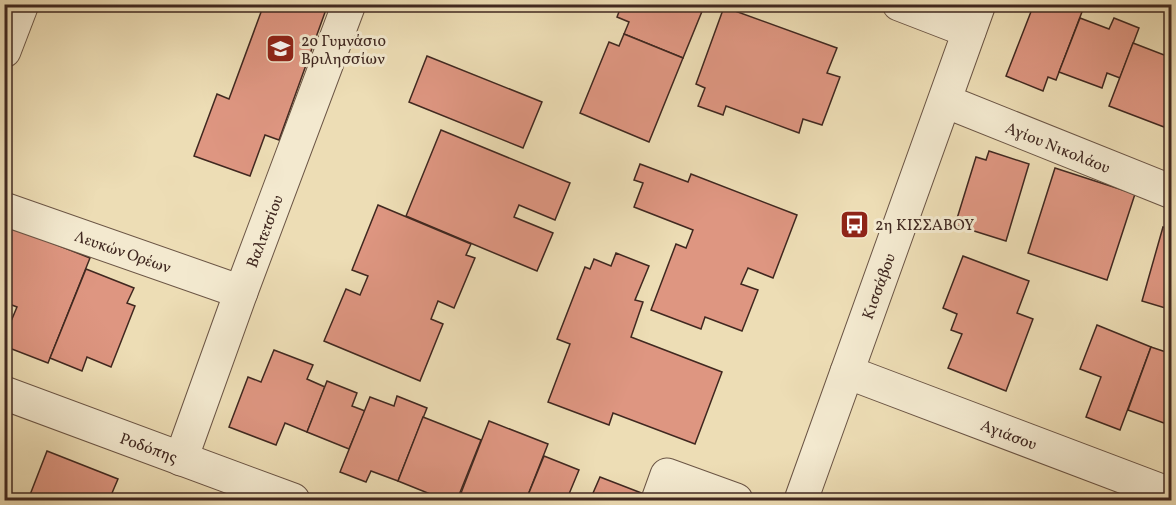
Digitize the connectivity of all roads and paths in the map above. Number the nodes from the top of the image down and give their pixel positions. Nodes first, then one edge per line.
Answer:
1 (22, 4) edge
2 (349, 4) edge
3 (898, 4) edge
4 (974, 18) edge
5 (4, 51) edge
6 (945, 101) junction
7 (1172, 192) edge
8 (4, 209) edge
9 (241, 292) junction
10 (847, 372) junction
11 (4, 393) edge
12 (181, 459) junction
13 (1172, 495) edge
14 (293, 501) edge
15 (658, 501) edge
16 (736, 501) edge
17 (801, 501) edge

1 - 5 street
2 - 9 street, Βαλτετσίου
3 - 4 street
4 - 6 street, Κισσάβου
6 - 7 street, Αγίου Νικολάου
6 - 10 street, Κισσάβου
8 - 9 street, Λευκών Ορέων
9 - 12 street, Βαλτετσίου
10 - 13 street, Αγιάσου
10 - 17 street, Κισσάβου
11 - 12 street, Ροδόπης
12 - 14 street, Ροδόπης
15 - 16 street

